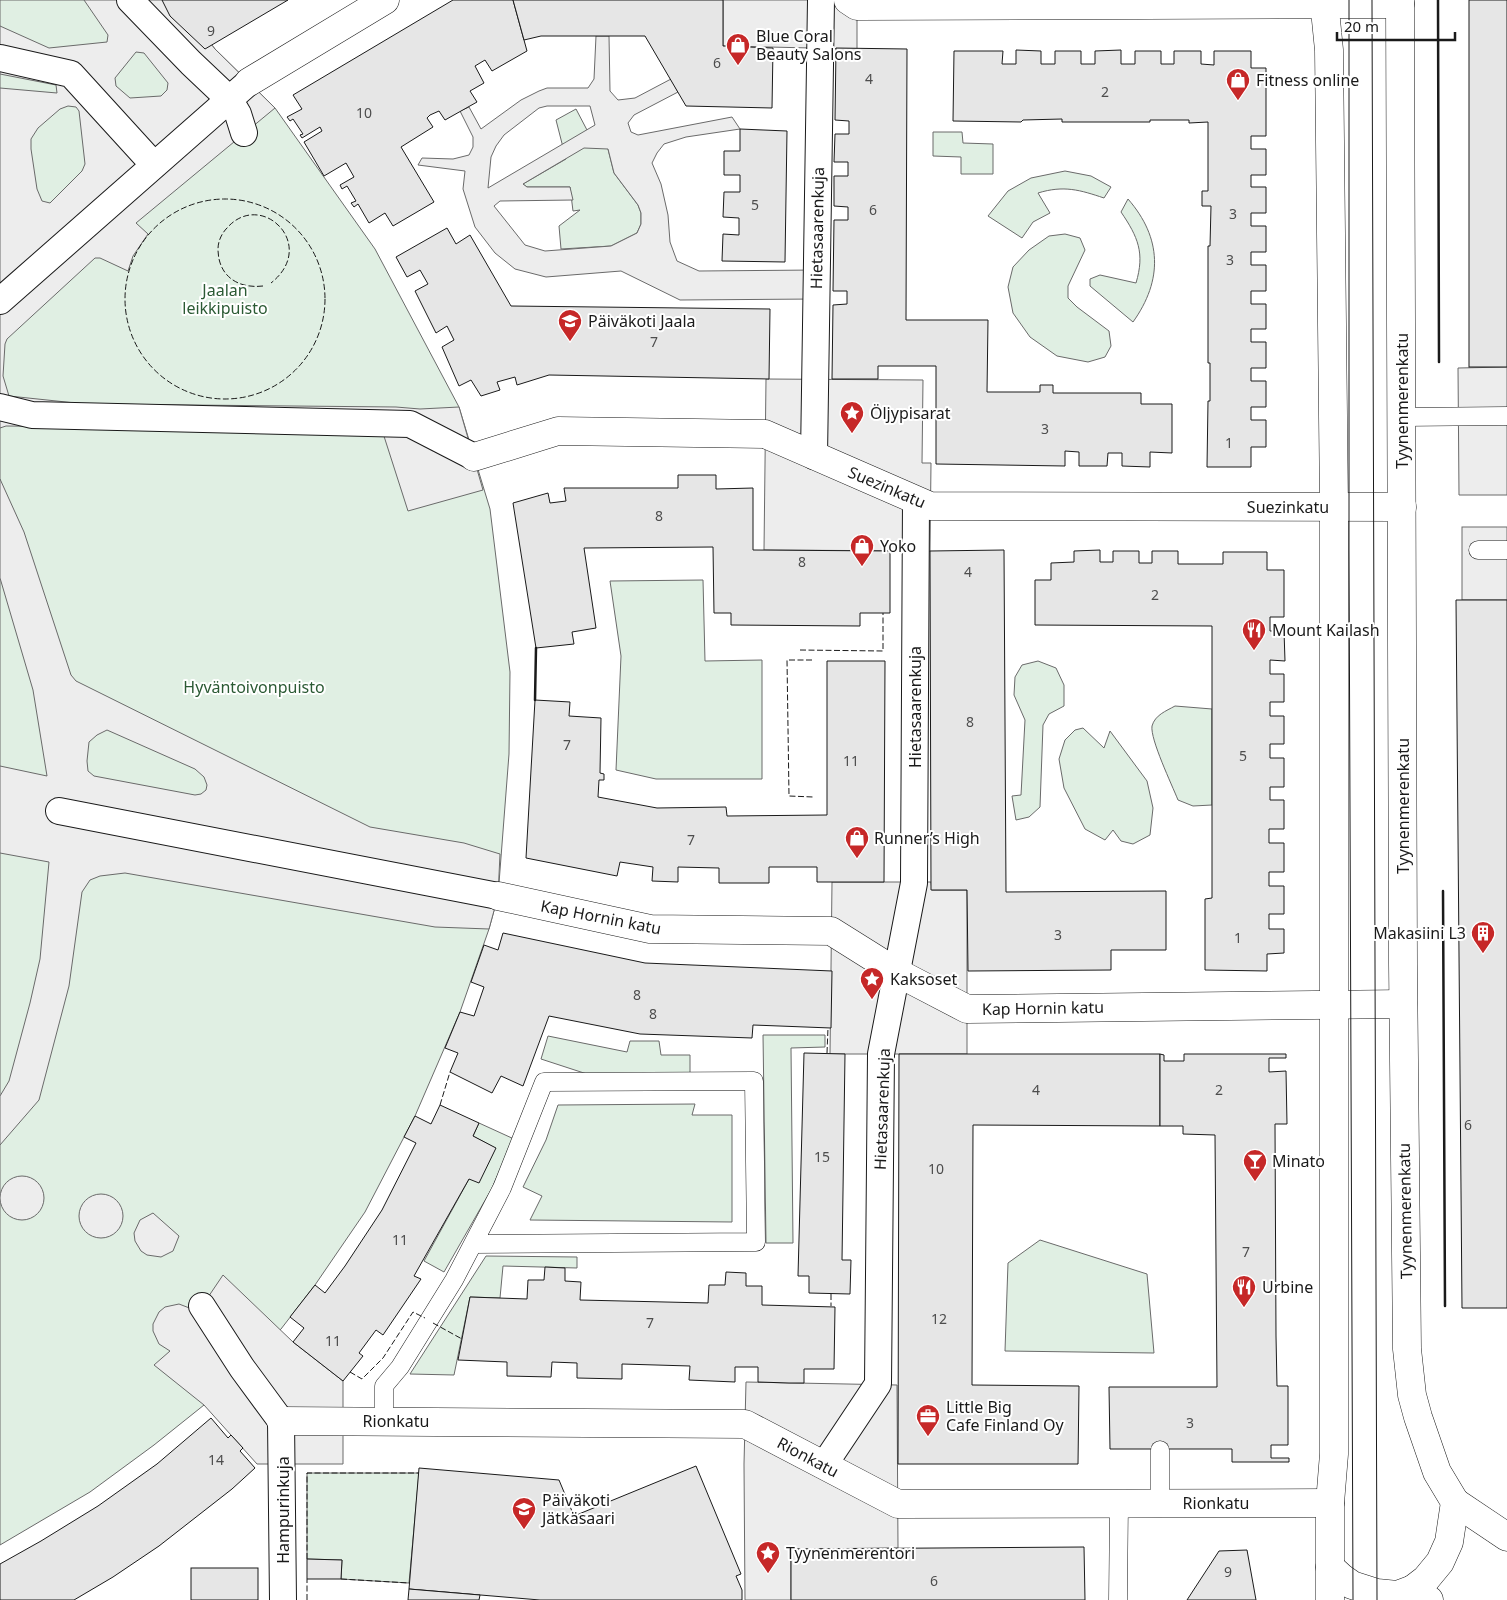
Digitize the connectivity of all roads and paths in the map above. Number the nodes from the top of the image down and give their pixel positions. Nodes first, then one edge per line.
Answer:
1 (130, 0) edge
2 (385, 0) edge
3 (821, 0) edge
4 (848, 0) edge
5 (1324, 2) edge
6 (1400, 2) edge
7 (0, 58) edge
8 (239, 91) junction
9 (244, 133) dead end
10 (154, 165) junction
11 (0, 301) edge
12 (0, 407) edge
13 (1507, 416) edge
14 (1402, 417) junction
15 (814, 456) junction
16 (474, 457) joint
17 (916, 500) junction
18 (1334, 507) junction
19 (1402, 507) junction
20 (1478, 550) dead end
21 (1507, 550) edge
22 (59, 810) dead end
23 (498, 896) joint
24 (898, 973) junction
25 (1403, 1004) junction
26 (1334, 1005) junction
27 (473, 1244) junction
28 (202, 1306) dead end
29 (282, 1421) junction
30 (384, 1421) junction
31 (1160, 1450) dead end
32 (824, 1465) junction
33 (1455, 1502) junction
34 (1119, 1503) junction
35 (1330, 1503) junction
36 (1160, 1504) junction
37 (1507, 1537) edge
38 (1330, 1567) junction
39 (1418, 1596) edge
40 (283, 1600) edge
41 (1118, 1600) edge
42 (1330, 1600) edge

1 - 8 street
2 - 8 street
3 - 15 street, Hietasaarenkuja
4 - 5 street
5 - 6 street
5 - 18 street
6 - 14 street, Tyynenmerenkatu
7 - 10 street
8 - 9 street
8 - 10 street
10 - 11 street
12 - 16 street
13 - 14 lane
14 - 19 street, Tyynenmerenkatu
15 - 16 street, Suezinkatu
15 - 17 street, Suezinkatu
17 - 18 street, Suezinkatu
17 - 24 street, Hietasaarenkuja
18 - 19 street, Suezinkatu
18 - 26 street
19 - 25 street, Tyynenmerenkatu
20 - 21 lane
22 - 23 street
23 - 24 street, Kap Hornin katu
24 - 26 street, Kap Hornin katu
24 - 32 street, Hietasaarenkuja
25 - 26 street, Kap Hornin katu
25 - 33 street, Tyynenmerenkatu
26 - 35 street
27 - 27 lane
27 - 30 lane
28 - 29 street
29 - 30 street, Rionkatu
29 - 40 street, Hampurinkuja
30 - 32 street, Rionkatu
31 - 36 lane
32 - 34 street, Rionkatu
33 - 37 street
33 - 39 street
34 - 36 street, Rionkatu
34 - 41 lane
35 - 36 street, Rionkatu
35 - 38 street
38 - 39 street
38 - 42 street

